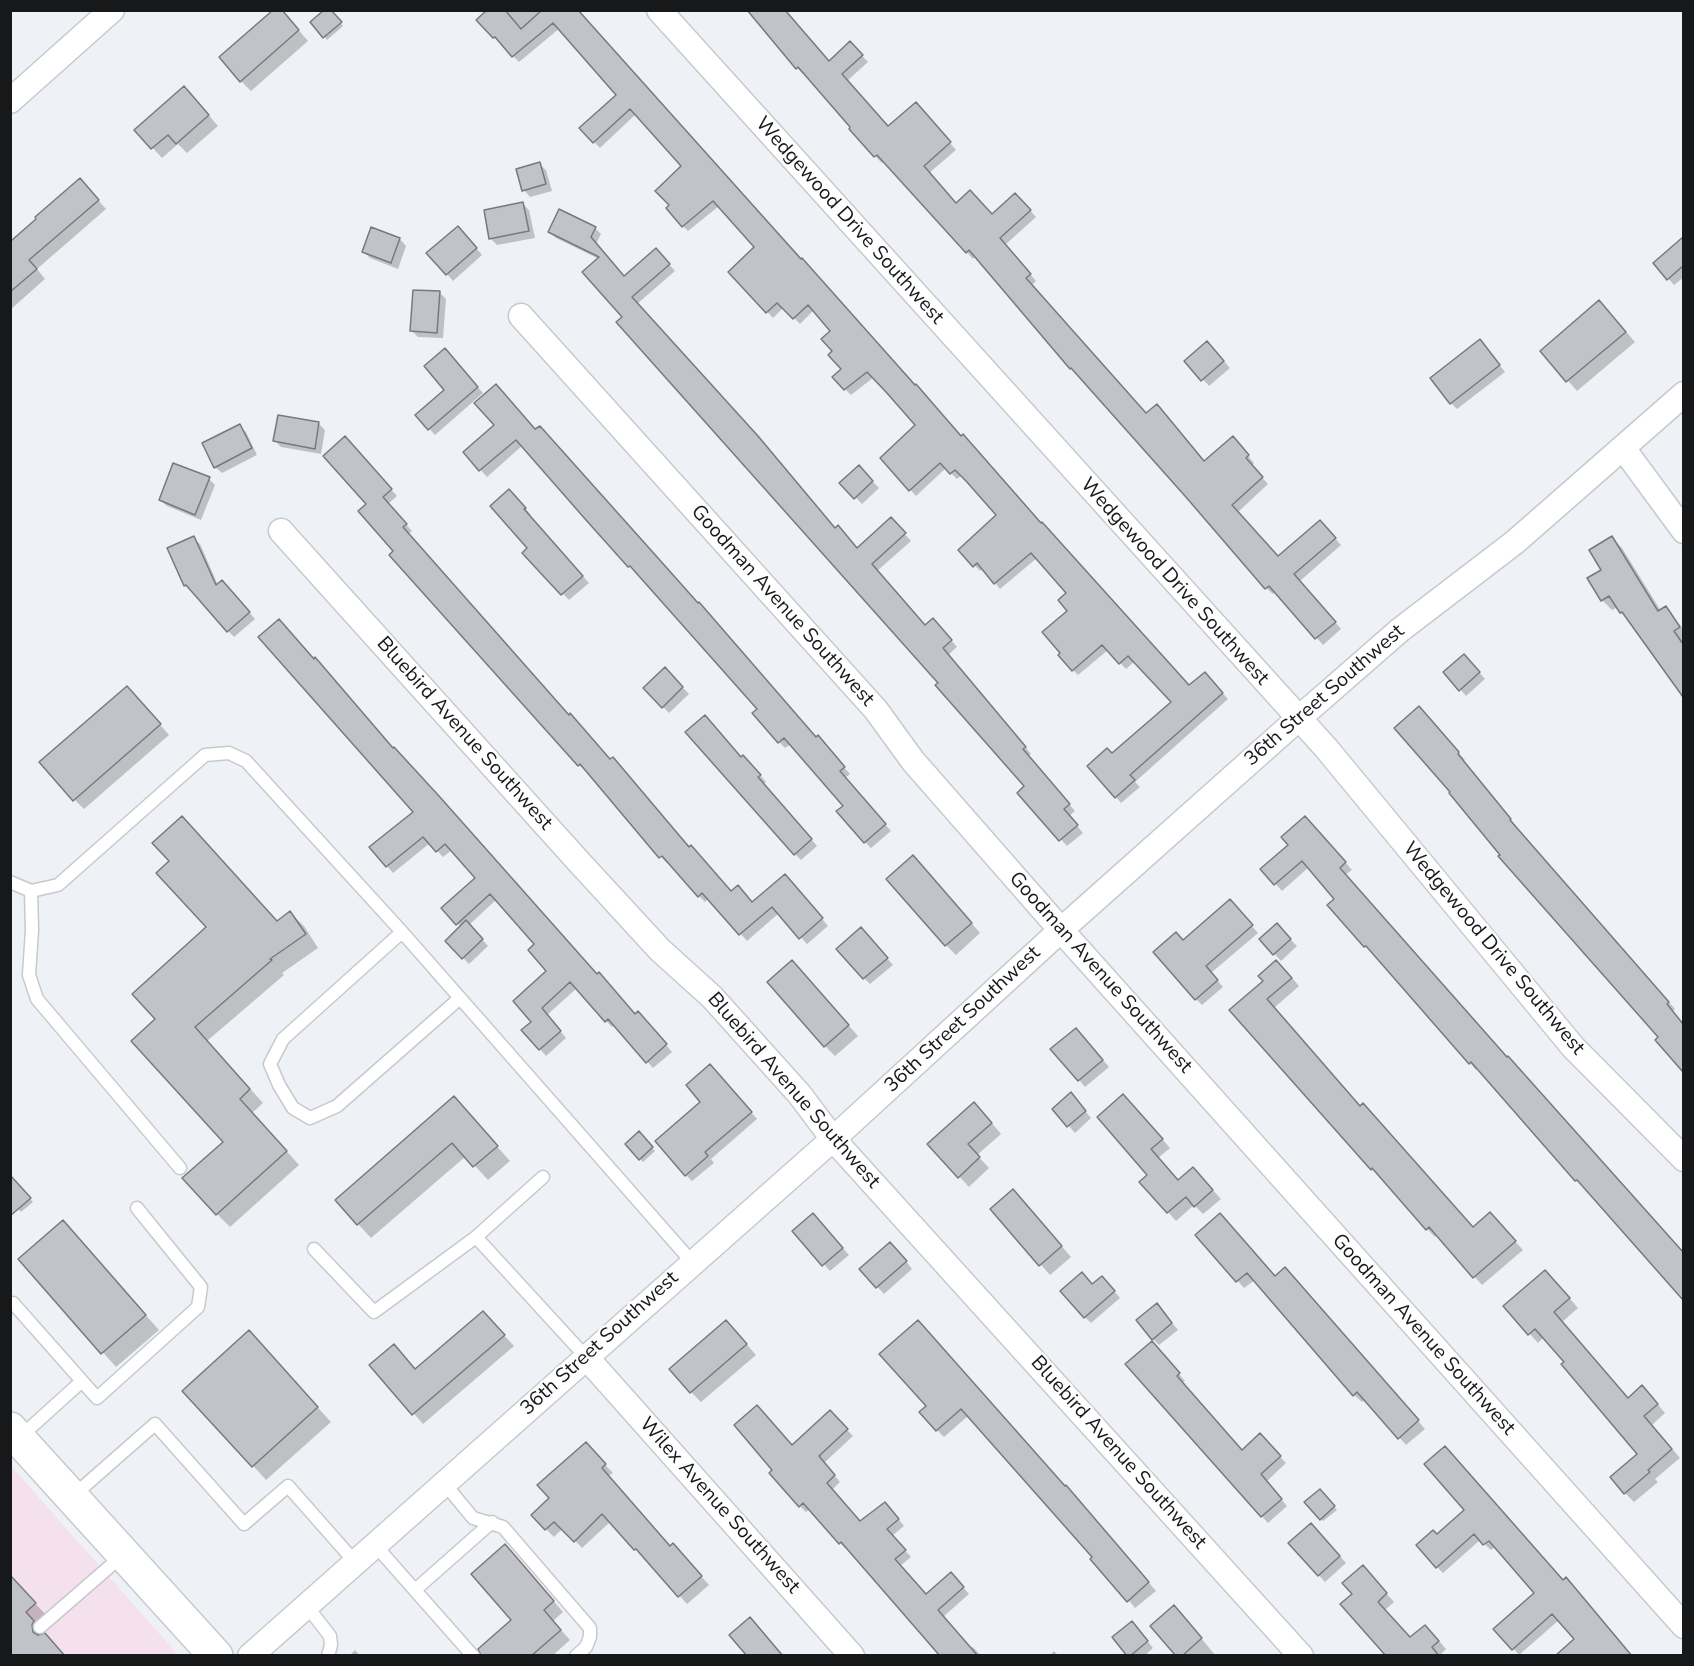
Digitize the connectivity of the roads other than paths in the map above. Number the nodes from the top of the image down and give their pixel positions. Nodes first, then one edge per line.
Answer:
1 (112, 10) edge
2 (658, 10) edge
3 (10, 101) edge
4 (520, 316) dead end
5 (1683, 394) edge
6 (1623, 448) junction
7 (281, 531) dead end
8 (1683, 531) edge
9 (1298, 719) junction
10 (10, 882) edge
11 (31, 891) junction
12 (1061, 930) junction
13 (402, 932) junction
14 (460, 998) junction
15 (833, 1139) junction
16 (1683, 1159) edge
17 (180, 1168) dead end
18 (543, 1177) dead end
19 (137, 1208) dead end
20 (476, 1237) junction
21 (314, 1249) dead end
22 (692, 1262) junction
23 (13, 1303) dead end
24 (586, 1357) junction
25 (82, 1381) junction
26 (15, 1434) edge
27 (444, 1483) junction
28 (72, 1497) junction
29 (492, 1522) junction
30 (375, 1545) junction
31 (124, 1554) junction
32 (355, 1562) junction
33 (416, 1590) junction
34 (306, 1605) junction
35 (1683, 1626) edge
36 (40, 1627) dead end
37 (216, 1656) edge
38 (250, 1656) edge
39 (328, 1656) edge
40 (473, 1656) edge
41 (576, 1656) edge
42 (852, 1656) edge
43 (1301, 1656) edge

1 - 3 street
2 - 9 street, Wedgewood Drive Southwest
4 - 12 street, Goodman Avenue Southwest
5 - 6 street, 36th Street Southwest
6 - 8 street
6 - 9 street, 36th Street Southwest
7 - 15 street, Bluebird Avenue Southwest
9 - 12 street, 36th Street Southwest
9 - 16 street, Wedgewood Drive Southwest
10 - 11 lane
11 - 13 lane
11 - 17 lane
12 - 15 street, 36th Street Southwest
12 - 35 street, Goodman Avenue Southwest
13 - 14 lane
13 - 14 lane
14 - 22 lane
15 - 22 street, 36th Street Southwest
15 - 43 street, Bluebird Avenue Southwest
18 - 20 lane
19 - 25 lane
20 - 21 lane
20 - 24 lane
22 - 24 street, 36th Street Southwest
23 - 25 lane
24 - 27 street, 36th Street Southwest
24 - 42 street, Wilex Avenue Southwest
25 - 26 lane
26 - 28 main road
27 - 29 lane
27 - 30 street, 36th Street Southwest
28 - 31 main road
28 - 32 lane
29 - 33 lane
29 - 41 lane
30 - 32 street, 36th Street Southwest
30 - 33 lane
31 - 36 lane
31 - 37 main road
32 - 34 street, 36th Street Southwest
33 - 40 lane
34 - 38 street, 36th Street Southwest
34 - 39 lane

